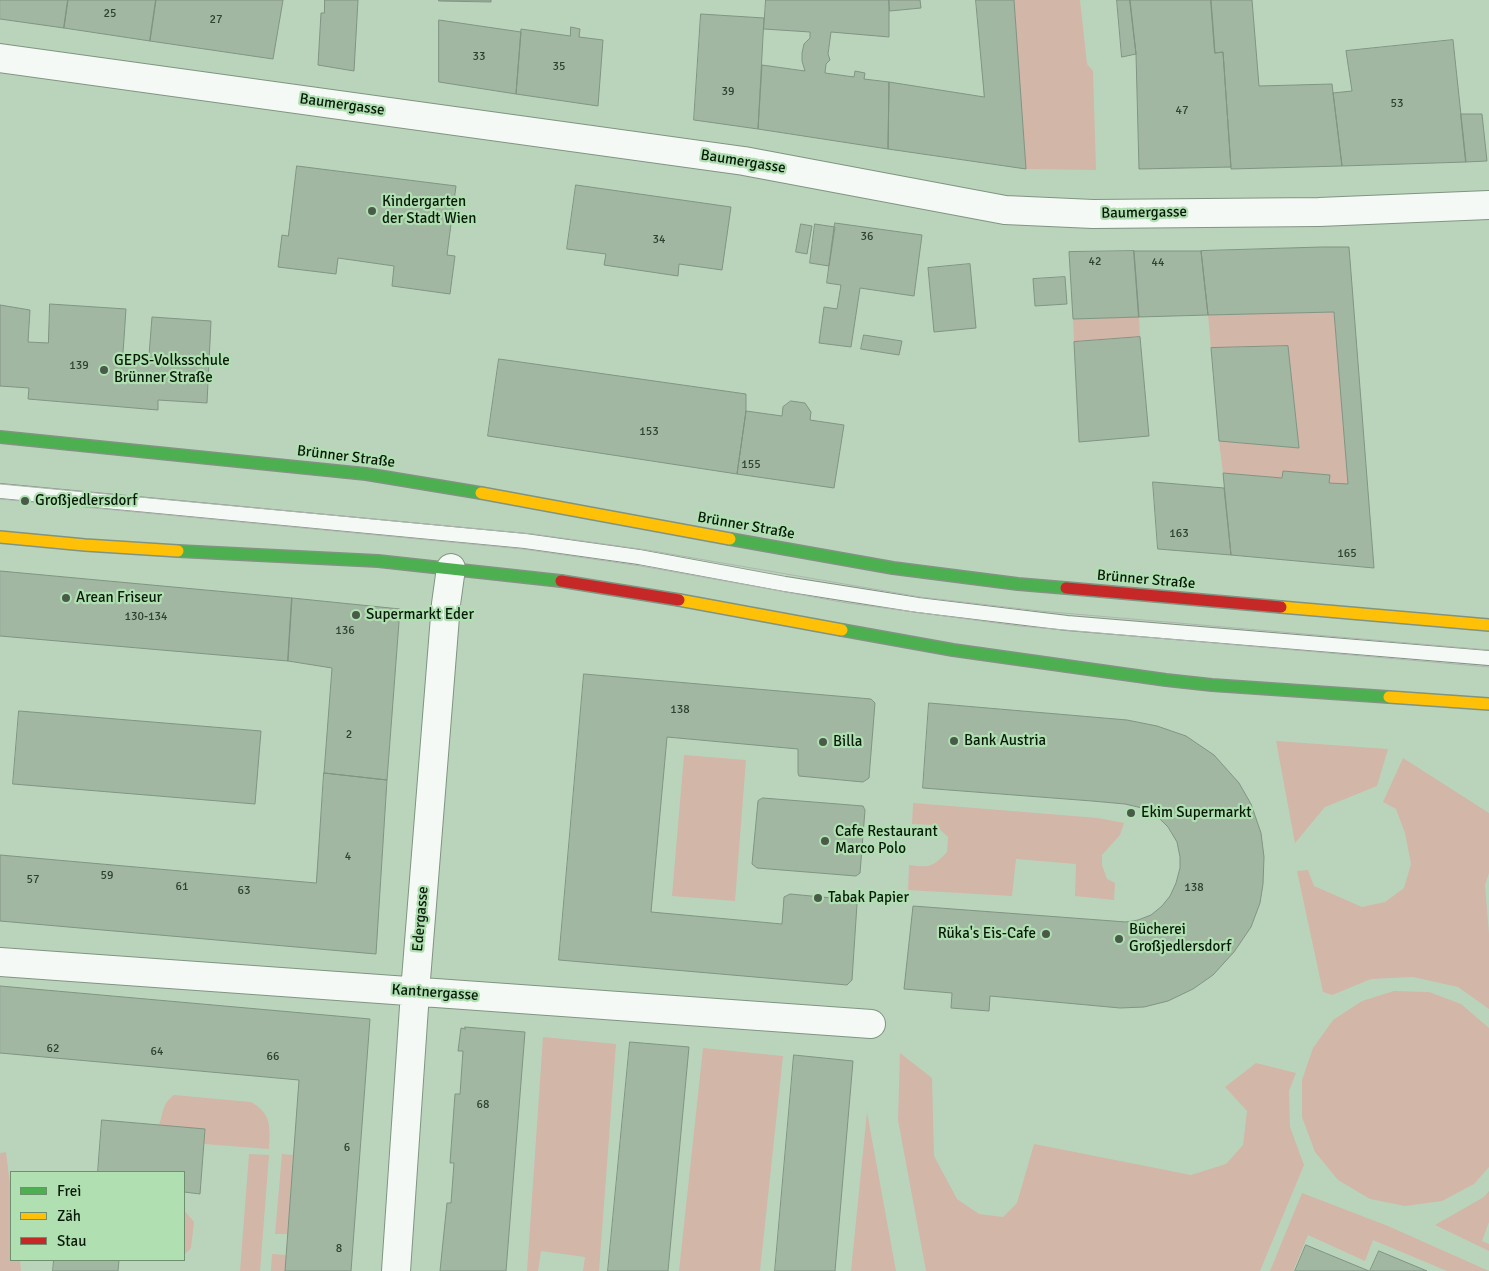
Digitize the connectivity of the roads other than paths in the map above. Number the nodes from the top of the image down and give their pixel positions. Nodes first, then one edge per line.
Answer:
1 (0, 58) edge
2 (1489, 205) edge
3 (0, 437) edge
4 (0, 492) edge
5 (0, 537) edge
6 (450, 568) junction
7 (1489, 625) edge
8 (1489, 658) edge
9 (1489, 704) edge
10 (0, 962) edge
11 (415, 992) junction
12 (871, 1024) dead end
13 (396, 1271) edge

1 - 2 street, Baumergasse
3 - 7 main road, Brünner Straße
4 - 8 lane
5 - 6 main road
6 - 9 main road
6 - 11 street, Edergasse
10 - 11 street, Kantnergasse
11 - 12 street, Kantnergasse
11 - 13 street, Edergasse

